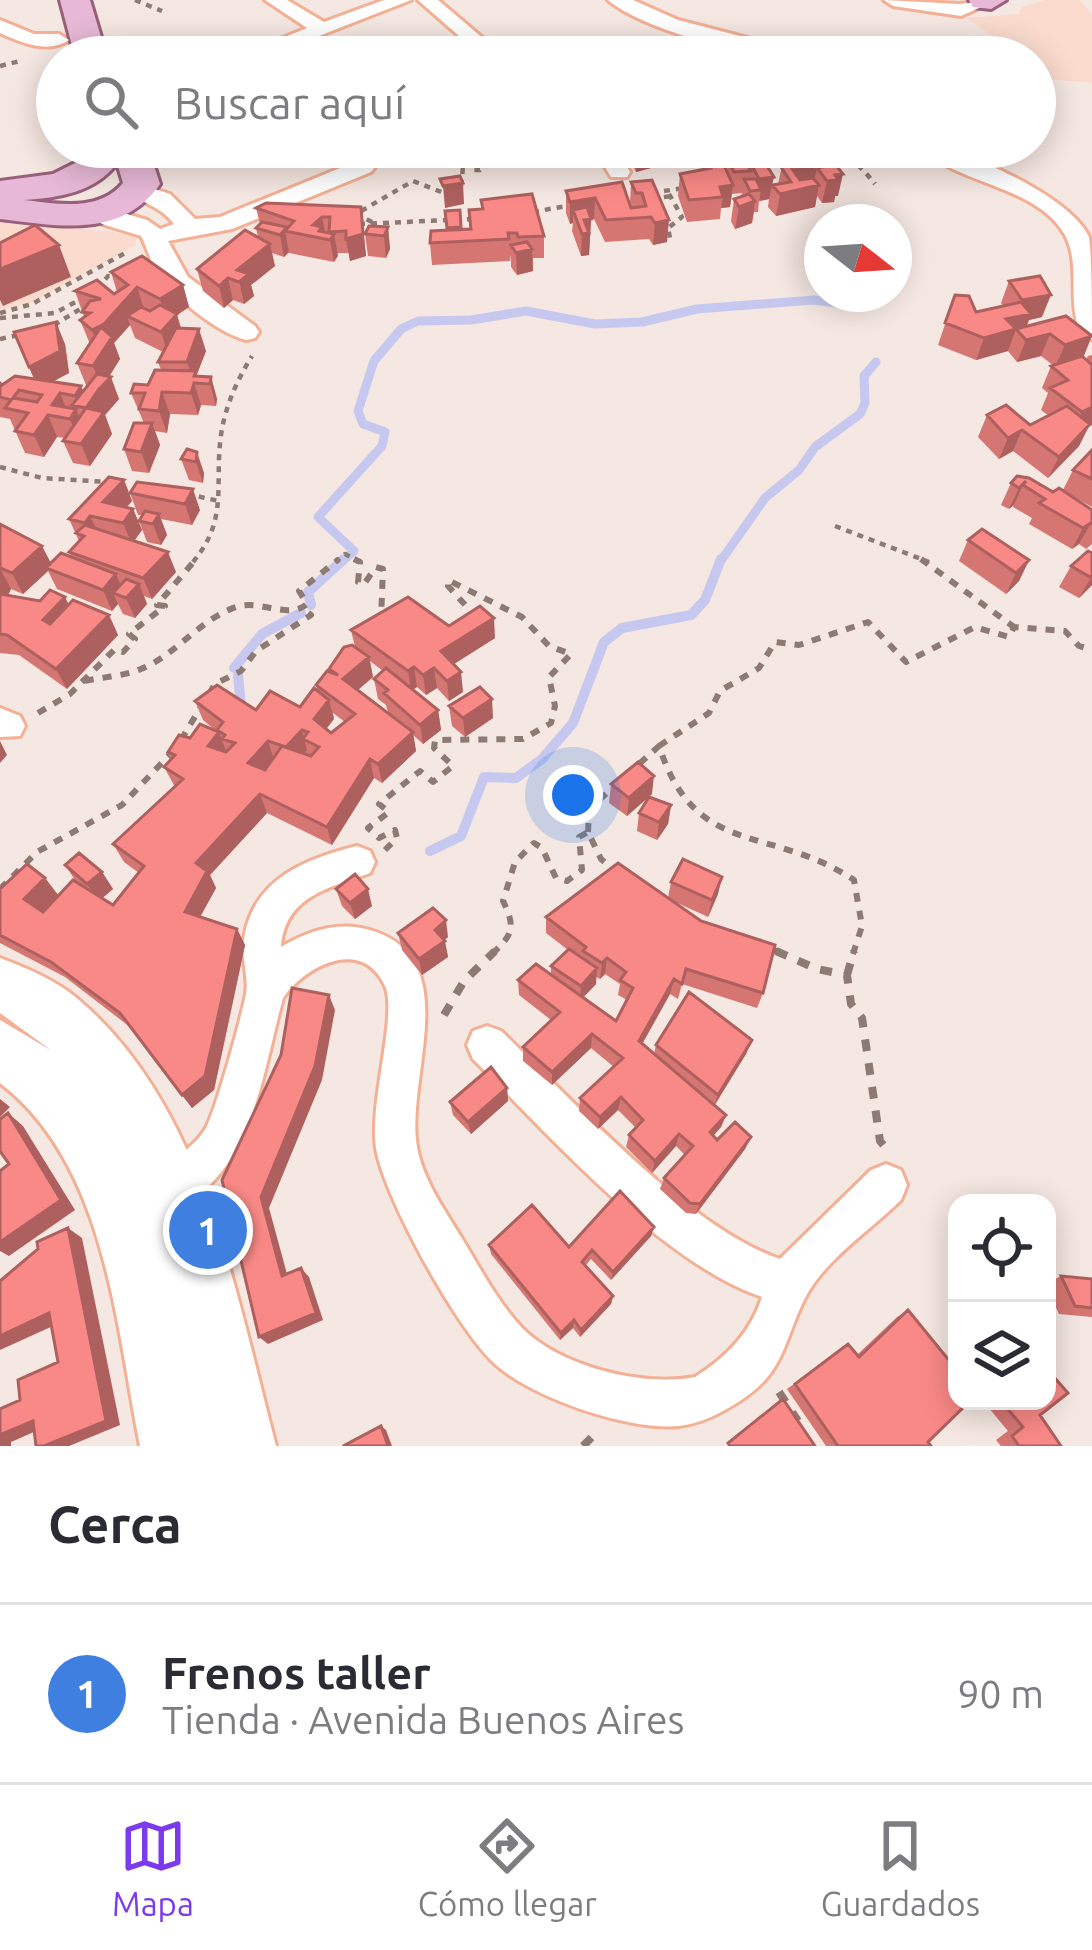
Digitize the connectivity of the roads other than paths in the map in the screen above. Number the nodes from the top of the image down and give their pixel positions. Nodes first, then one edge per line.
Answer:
1 (51, 0) edge
2 (75, 0) edge
3 (274, 0) edge
4 (402, 0) edge
5 (427, 0) edge
6 (617, 0) edge
7 (893, 0) edge
8 (988, 0) edge
9 (0, 26) edge
10 (321, 28) junction
11 (69, 36) edge
12 (74, 36) edge
13 (300, 36) edge
14 (470, 36) edge
15 (718, 36) edge
16 (36, 41) edge
17 (92, 168) edge
18 (139, 168) edge
19 (361, 168) edge
20 (617, 168) edge
21 (965, 168) edge
22 (619, 172) road end
23 (0, 189) edge
24 (139, 191) junction
25 (0, 208) edge
26 (100, 213) junction
27 (188, 227) junction
28 (155, 238) junction
29 (1092, 331) edge
30 (246, 332) road end
31 (357, 862) dead end
32 (0, 984) edge
33 (266, 990) junction
34 (488, 1045) dead end
35 (0, 1048) edge
36 (886, 1185) road end
37 (172, 1189) junction
38 (789, 1284) junction
39 (174, 1446) edge
40 (242, 1446) edge

1 - 11 main road
2 - 12 main road
3 - 10 street
4 - 10 street
5 - 14 street
6 - 15 street
7 - 8 street
9 - 16 street
10 - 13 street
17 - 23 main road
18 - 24 main road
19 - 27 street
20 - 22 street
21 - 29 street
24 - 26 main road
24 - 27 street
25 - 26 main road
26 - 28 street
27 - 28 street
28 - 30 street
31 - 33 street
32 - 37 main road
33 - 37 street
33 - 38 street
34 - 38 street
35 - 39 main road
36 - 38 street
37 - 40 main road

